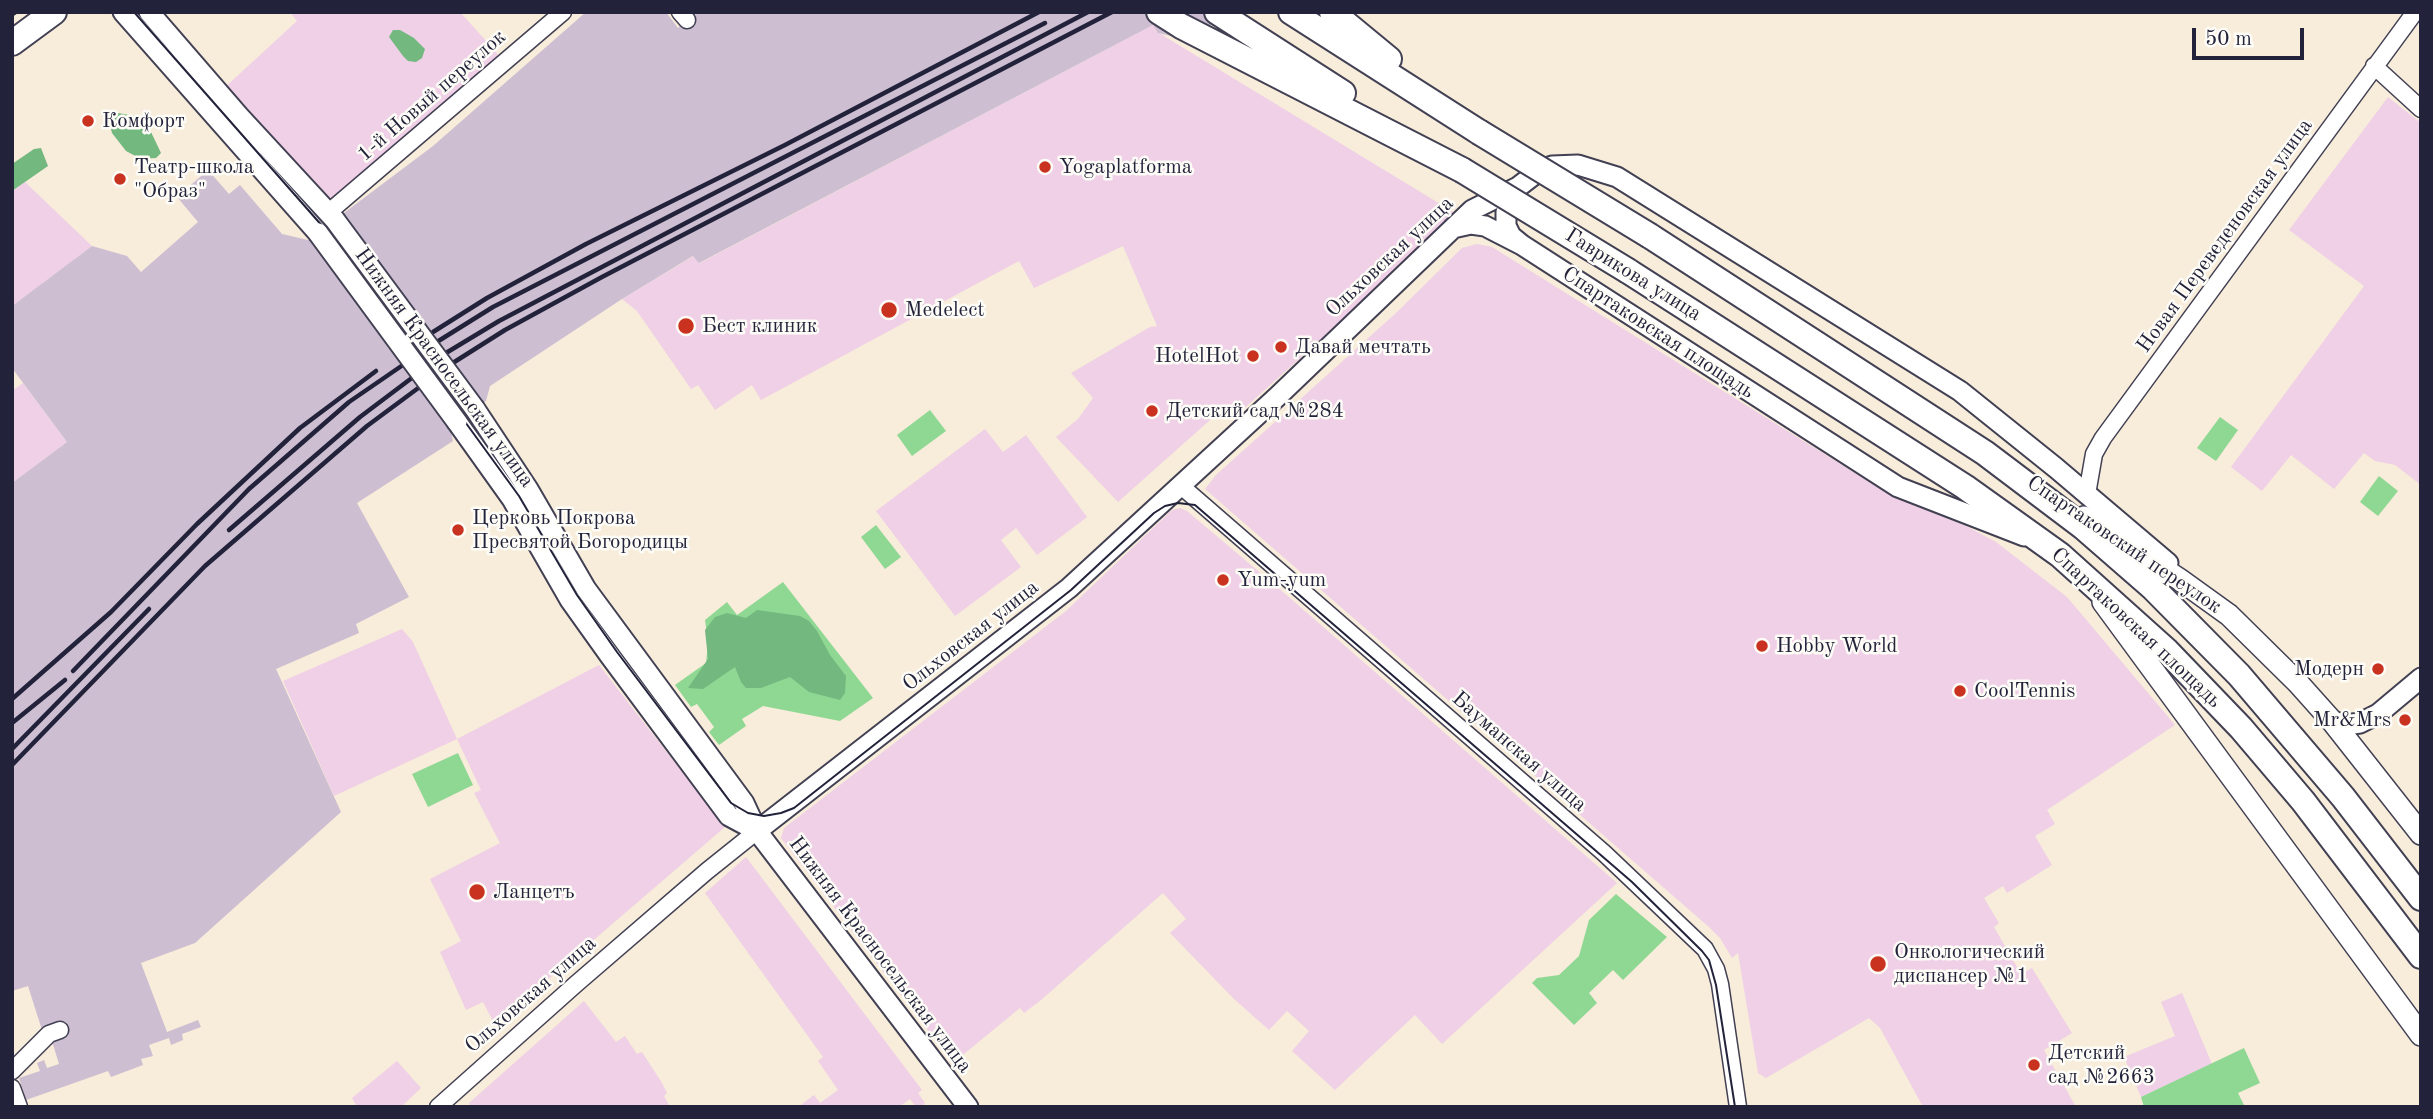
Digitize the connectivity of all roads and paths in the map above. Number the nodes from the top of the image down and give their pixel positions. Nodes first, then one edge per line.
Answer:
1 (54, 12) edge
2 (123, 12) edge
3 (149, 12) edge
4 (563, 12) edge
5 (1159, 12) edge
6 (1217, 12) edge
7 (1291, 12) edge
8 (1332, 12) edge
9 (2415, 12) edge
10 (12, 43) edge
11 (2374, 66) junction
12 (2421, 109) edge
13 (1479, 132) junction
14 (1462, 170) junction
15 (1518, 187) junction
16 (332, 216) junction
17 (1453, 228) junction
18 (1522, 245) junction
19 (1985, 453) junction
20 (1180, 485) junction
21 (2093, 499) junction
22 (2069, 516) joint
23 (2045, 544) junction
24 (2134, 549) junction
25 (2088, 580) junction
26 (2229, 615) junction
27 (2204, 639) junction
28 (2421, 678) edge
29 (2332, 721) junction
30 (757, 831) junction
31 (2421, 834) edge
32 (2421, 898) edge
33 (2421, 956) edge
34 (60, 1030) dead end
35 (2421, 1035) edge
36 (12, 1071) edge
37 (12, 1088) edge
38 (19, 1107) edge
39 (438, 1107) edge
40 (968, 1107) edge
41 (1738, 1107) edge

1 - 10 main road
2 - 30 street, Нижняя Красносельская улица, bridge
3 - 16 street, Нижняя Красносельская улица
4 - 16 street, 1-й Новый переулок
5 - 14 main road
6 - 14 main road, Гаврикова улица
7 - 13 main road, Гаврикова улица
8 - 13 main road
9 - 11 street, Новая Переведеновская улица
11 - 12 street
11 - 21 street, Новая Переведеновская улица
13 - 19 main road, Гаврикова улица, bridge
14 - 23 main road, Гаврикова улица, bridge
15 - 17 street, Ольховская улица
15 - 18 street, Спартаковская площадь
15 - 21 street
16 - 30 street, Нижняя Красносельская улица, bridge
17 - 18 street, Спартаковская площадь
17 - 20 street, Ольховская улица
18 - 23 street, Спартаковская площадь
19 - 22 main road, Гаврикова улица
19 - 24 main road, Спартаковский переулок
20 - 30 street, Ольховская улица
20 - 41 street, Бауманская улица
21 - 24 street
21 - 26 street
22 - 27 main road, Спартаковская площадь
23 - 25 main road, Спартаковская площадь
24 - 26 main road, Спартаковский переулок
24 - 27 street
25 - 33 main road, Спартаковская площадь
25 - 35 main road
26 - 29 main road, Спартаковский переулок
27 - 32 main road, Спартаковская площадь
28 - 29 street
29 - 31 main road, Спартаковский переулок
30 - 39 street, Ольховская улица
30 - 40 street, Нижняя Красносельская улица
34 - 36 street
37 - 38 street

